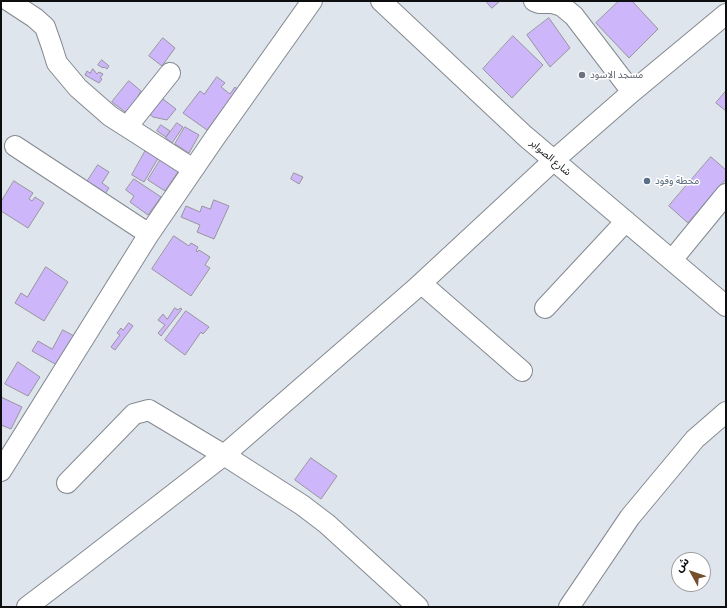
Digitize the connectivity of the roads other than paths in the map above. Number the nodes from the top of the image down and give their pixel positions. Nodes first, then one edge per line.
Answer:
1 (9, 1) edge
2 (312, 1) edge
3 (381, 1) edge
4 (534, 1) edge
5 (726, 14) edge
6 (170, 73) dead end
7 (632, 92) junction
8 (127, 127) junction
9 (15, 146) dead end
10 (554, 161) junction
11 (193, 169) junction
12 (726, 194) edge
13 (626, 222) junction
14 (149, 234) junction
15 (672, 260) junction
16 (422, 284) junction
17 (726, 306) edge
18 (545, 308) dead end
19 (522, 371) dead end
20 (726, 412) edge
21 (224, 455) junction
22 (1, 471) edge
23 (66, 483) dead end
24 (27, 607) edge
25 (418, 607) edge
26 (569, 607) edge

1 - 8 street
2 - 11 street
3 - 10 street, شارع الصوابر
4 - 7 street
5 - 7 street
6 - 8 street
7 - 10 street
8 - 11 street
9 - 14 street
10 - 13 street, شارع الصوابر
10 - 16 street
11 - 14 street
12 - 15 street
13 - 15 street, شارع الصوابر
13 - 18 street
14 - 22 street
15 - 17 street, شارع الصوابر
16 - 19 street
16 - 21 street
20 - 26 street
21 - 23 street
21 - 24 street
21 - 25 street

